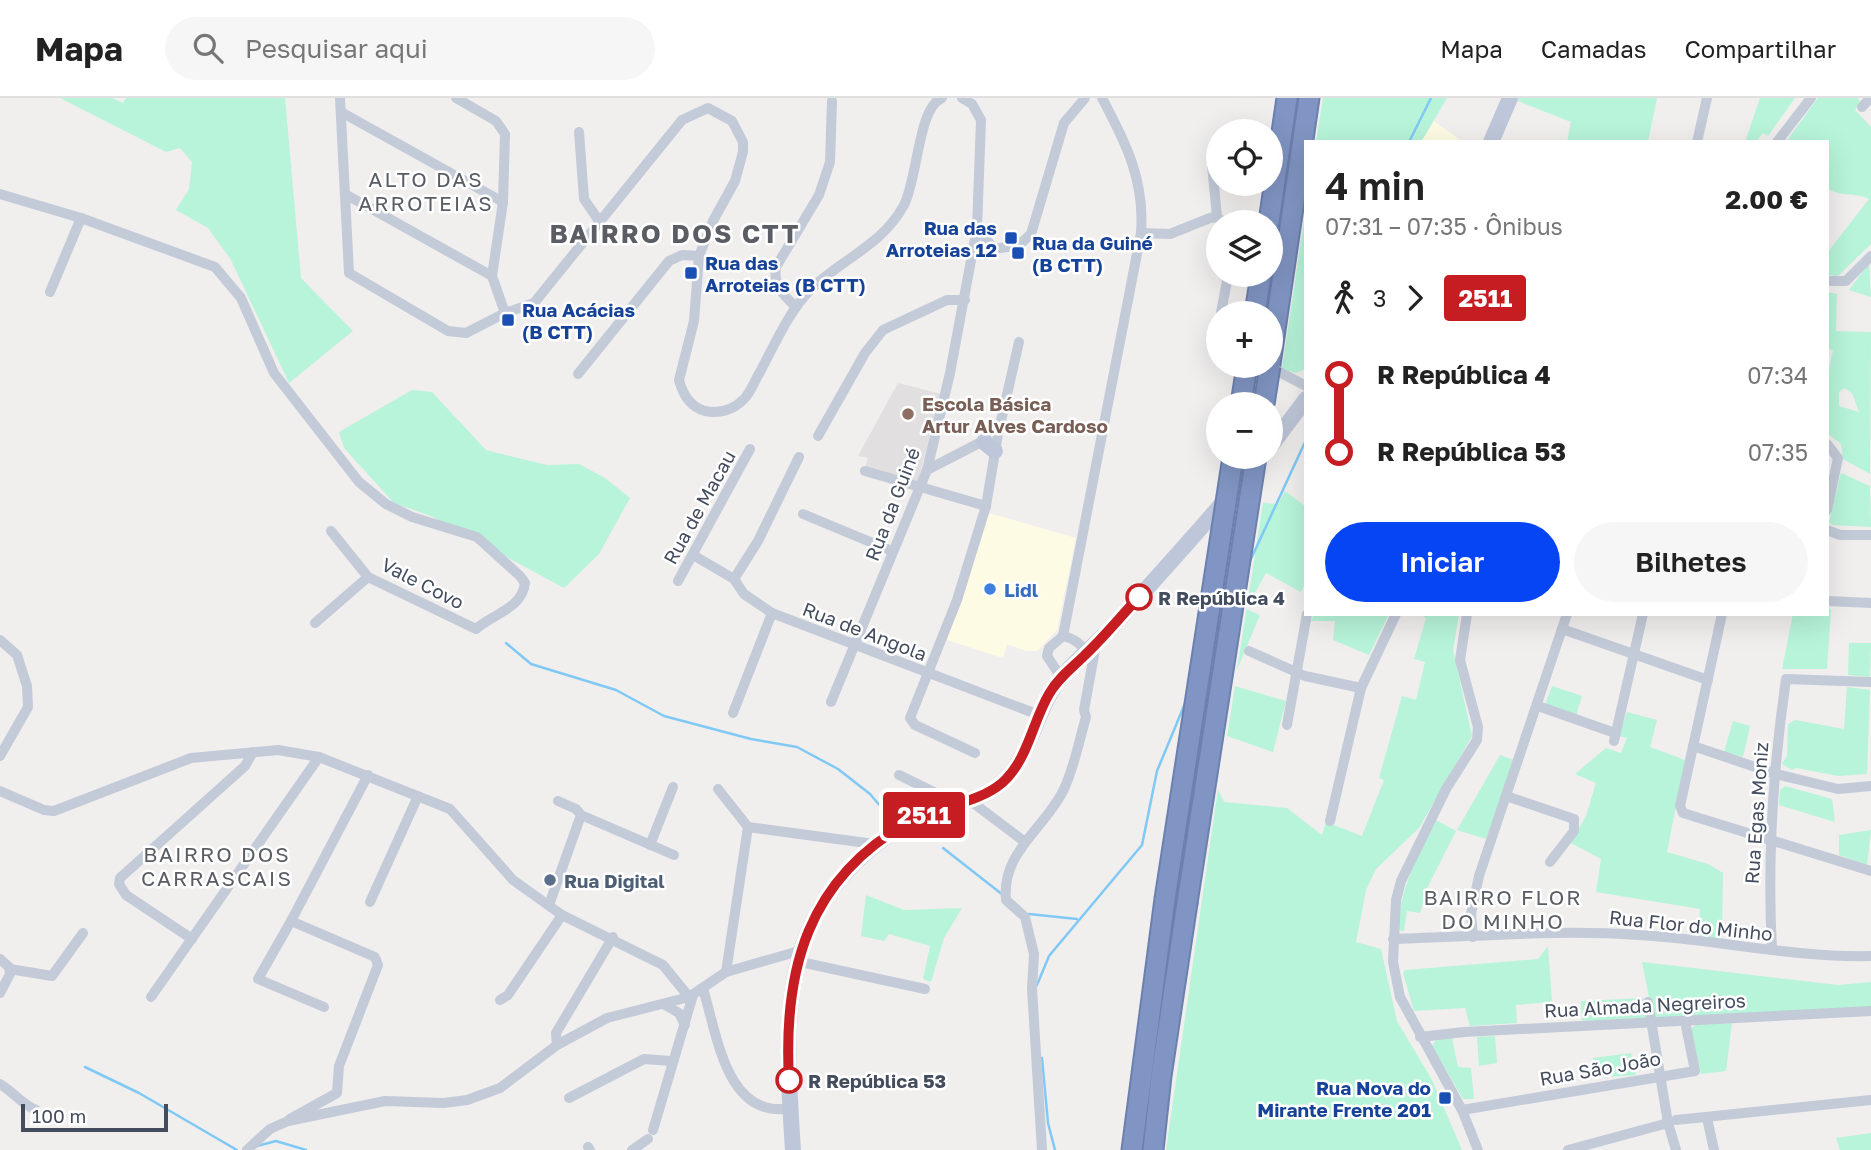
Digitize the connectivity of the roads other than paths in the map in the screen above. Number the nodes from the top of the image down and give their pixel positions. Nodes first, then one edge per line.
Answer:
1 (340, 98) edge
2 (456, 98) edge
3 (942, 98) edge
4 (962, 98) edge
5 (1085, 98) edge
6 (1102, 98) edge
7 (1287, 98) edge
8 (1309, 98) edge
9 (1510, 98) edge
10 (1707, 98) edge
11 (1811, 98) edge
12 (832, 101) dead end
13 (341, 112) junction
14 (579, 132) dead end
15 (1493, 140) edge
16 (1697, 140) edge
17 (1779, 140) edge
18 (0, 194) edge
19 (345, 194) junction
20 (503, 202) junction
21 (1271, 210) edge
22 (81, 218) junction
23 (599, 221) junction
24 (1206, 221) edge
25 (977, 228) junction
26 (1142, 233) junction
27 (994, 249) junction
28 (699, 256) junction
29 (1871, 256) edge
30 (971, 263) junction
31 (492, 276) junction
32 (1829, 281) edge
33 (50, 292) dead end
34 (965, 300) junction
35 (1280, 301) edge
36 (796, 307) junction
37 (505, 313) junction
38 (1019, 342) dead end
39 (1283, 373) edge
40 (578, 374) dead end
41 (1304, 385) edge
42 (1304, 402) edge
43 (1283, 430) edge
44 (818, 436) dead end
45 (935, 438) junction
46 (989, 446) junction
47 (1829, 447) edge
48 (751, 449) dead end
49 (799, 457) dead end
50 (948, 458) junction
51 (1231, 469) edge
52 (1252, 469) edge
53 (1254, 469) edge
54 (927, 470) junction
55 (865, 471) dead end
56 (920, 489) junction
57 (1829, 501) edge
58 (986, 506) junction
59 (803, 514) dead end
60 (331, 531) dead end
61 (1829, 531) edge
62 (1871, 535) edge
63 (892, 551) junction
64 (693, 555) junction
65 (368, 577) junction
66 (734, 579) junction
67 (678, 581) dead end
68 (1829, 601) edge
69 (1871, 603) edge
70 (772, 613) junction
71 (1307, 616) edge
72 (1395, 616) edge
73 (1467, 616) edge
74 (1566, 616) edge
75 (1642, 616) edge
76 (1722, 616) edge
77 (315, 623) dead end
78 (1562, 629) junction
79 (1063, 636) junction
80 (0, 640) edge
81 (855, 646) junction
82 (1091, 649) junction
83 (1249, 651) dead end
84 (1632, 654) junction
85 (1296, 672) junction
86 (928, 674) junction
87 (1061, 677) junction
88 (1707, 680) junction
89 (1871, 682) edge
90 (1360, 688) junction
91 (831, 702) dead end
92 (1538, 706) junction
93 (733, 713) dead end
94 (1039, 715) junction
95 (1287, 725) dead end
96 (1693, 746) junction
97 (253, 752) junction
98 (975, 753) dead end
99 (0, 756) edge
100 (319, 757) junction
101 (1776, 774) junction
102 (368, 775) junction
103 (899, 775) dead end
104 (1871, 786) edge
105 (673, 787) dead end
106 (718, 789) dead end
107 (0, 791) edge
108 (418, 796) junction
109 (1506, 796) junction
110 (968, 799) junction
111 (558, 801) dead end
112 (948, 806) junction
113 (581, 815) junction
114 (1330, 821) dead end
115 (748, 827) junction
116 (1770, 840) junction
117 (1025, 842) junction
118 (874, 844) junction
119 (650, 845) junction
120 (674, 855) dead end
121 (1550, 862) dead end
122 (1871, 871) edge
123 (370, 902) dead end
124 (549, 905) junction
125 (562, 915) junction
126 (292, 921) junction
127 (83, 933) dead end
128 (613, 937) junction
129 (1473, 937) junction
130 (192, 939) junction
131 (1393, 939) junction
132 (1772, 950) junction
133 (798, 956) junction
134 (1871, 956) edge
135 (0, 959) edge
136 (10, 969) junction
137 (726, 972) junction
138 (925, 989) dead end
139 (0, 993) edge
140 (695, 993) junction
141 (151, 997) dead end
142 (500, 1000) dead end
143 (1648, 1002) dead end
144 (665, 1005) junction
145 (324, 1007) dead end
146 (1871, 1012) edge
147 (1685, 1021) junction
148 (1652, 1023) junction
149 (685, 1025) junction
150 (1420, 1037) junction
151 (557, 1045) junction
152 (671, 1061) junction
153 (1661, 1075) junction
154 (0, 1084) edge
155 (569, 1098) dead end
156 (1871, 1100) edge
157 (790, 1108) junction
158 (36, 1110) dead end
159 (1462, 1110) junction
160 (1707, 1118) junction
161 (288, 1121) junction
162 (1672, 1122) junction
163 (264, 1141) edge
164 (247, 1150) edge
165 (632, 1150) edge
166 (793, 1150) edge
167 (1042, 1150) edge
168 (1132, 1150) edge
169 (1153, 1150) edge
170 (1478, 1150) edge
171 (1568, 1150) edge
172 (1676, 1150) edge
173 (1714, 1150) edge

1 - 13 street
2 - 20 street
3 - 36 street
4 - 25 street, Rua da Guiné
5 - 27 street
6 - 26 street
7 - 21 highway
8 - 35 highway
9 - 15 main road
10 - 16 street
11 - 17 street
12 - 36 street
13 - 19 street
13 - 20 street
14 - 23 street
18 - 22 street
19 - 31 street
19 - 37 street
20 - 31 street
22 - 33 street
22 - 65 street, Vale Covo
23 - 28 street
23 - 37 street
24 - 26 street
25 - 27 street
25 - 30 street, Rua da Guiné
26 - 79 street
27 - 30 street
28 - 36 street
28 - 40 street
29 - 32 street
30 - 34 street, Rua da Guiné
31 - 37 street
34 - 44 street
34 - 45 street, Rua da Guiné
38 - 46 street
39 - 41 street
42 - 43 main road
45 - 50 street
45 - 54 street, Rua da Guiné
46 - 50 street
46 - 58 street
47 - 57 street
48 - 64 street, Rua de Macau
49 - 66 street
50 - 54 street
51 - 168 highway, bridge
52 - 82 main road
53 - 169 highway, bridge
54 - 56 street, Rua da Guiné
55 - 56 street
56 - 58 street
56 - 63 street, Rua da Guiné
58 - 86 street
59 - 63 street
60 - 65 street, Vale Covo
61 - 62 street
63 - 81 street, Rua da Guiné
64 - 66 street, Rua de Angola
64 - 67 street, Rua de Macau
65 - 77 street
66 - 70 street, Rua de Angola
68 - 69 street
70 - 81 street, Rua de Angola
70 - 93 street
71 - 85 street
72 - 90 street
73 - 131 street
74 - 78 street
75 - 84 street
76 - 88 street
78 - 84 street
78 - 92 street
79 - 82 street
79 - 87 street
80 - 99 street
81 - 86 street, Rua de Angola
81 - 91 street, Rua da Guiné
82 - 87 main road
82 - 117 street
83 - 85 street
84 - 88 street
84 - 92 street
85 - 90 street
85 - 95 street
86 - 94 street, Rua de Angola
86 - 98 street
87 - 94 main road
88 - 96 street
89 - 101 street, Rua Egas Moniz
90 - 114 street
92 - 109 street
94 - 110 main road
96 - 101 street
96 - 116 street
97 - 100 street
97 - 107 street
97 - 130 street
100 - 102 street
100 - 130 street
101 - 104 street
101 - 116 street, Rua Egas Moniz
102 - 108 street
102 - 126 street
103 - 112 street
105 - 119 street
106 - 115 street
108 - 123 street
108 - 124 street
109 - 121 street
109 - 129 street
110 - 112 main road
110 - 117 street
111 - 113 street
112 - 118 main road
113 - 119 street
113 - 124 street
115 - 118 street
115 - 137 street
116 - 122 street
116 - 132 street, Rua Egas Moniz
117 - 167 street
118 - 133 main road
119 - 120 street
124 - 125 street
125 - 128 street
125 - 142 street
126 - 145 street
126 - 161 street
127 - 136 street
128 - 140 street
128 - 151 street
129 - 131 street, Rua Flor do Minho
129 - 132 street, Rua Flor do Minho
130 - 141 street
131 - 150 street
132 - 134 street, Rua Flor do Minho
133 - 137 street
133 - 138 street
133 - 157 main road
135 - 136 street
136 - 139 street
137 - 140 street
140 - 144 street
140 - 149 street
140 - 157 street
143 - 148 street
144 - 149 street
144 - 151 street
146 - 147 street, Rua Almada Negreiros
147 - 148 street, Rua Almada Negreiros
147 - 153 street, Rua São João
148 - 150 street, Rua Almada Negreiros
148 - 153 street
149 - 152 street
150 - 159 street
151 - 161 street
152 - 155 street
152 - 165 street
153 - 159 street, Rua São João
153 - 162 street
154 - 158 street
156 - 160 street
157 - 166 main road
159 - 170 street
160 - 162 street
160 - 173 street
161 - 163 street
162 - 171 street
162 - 172 street
163 - 164 street

